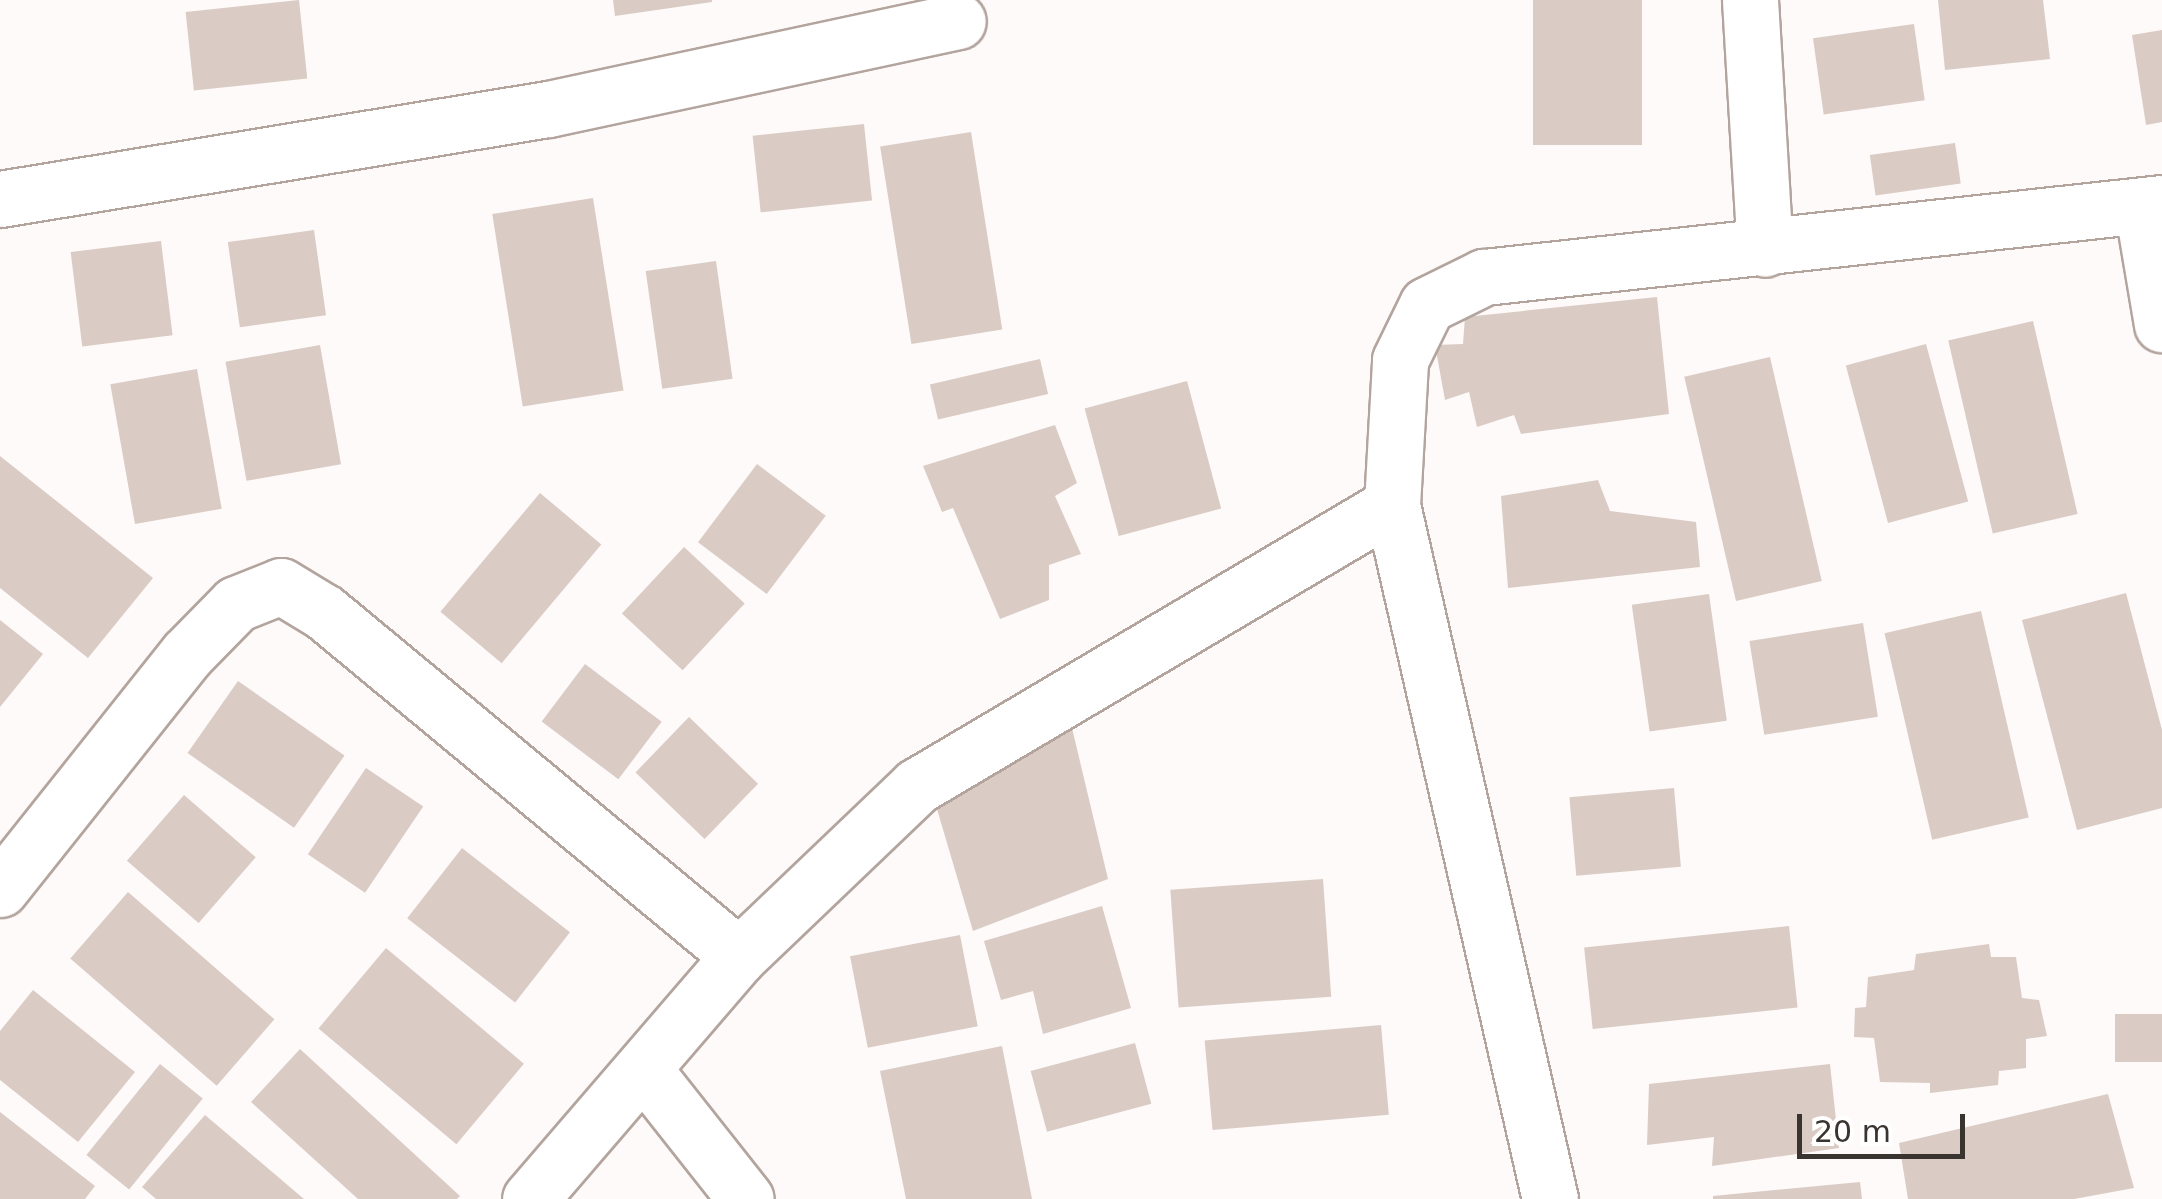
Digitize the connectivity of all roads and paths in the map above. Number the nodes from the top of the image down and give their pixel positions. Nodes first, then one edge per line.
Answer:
1 (1750, 0) edge
2 (958, 21) dead end
3 (0, 199) edge
4 (2152, 204) edge
5 (1765, 249) junction
6 (2162, 324) edge
7 (1392, 505) junction
8 (0, 889) edge
9 (739, 956) junction
10 (644, 1070) junction
11 (530, 1199) edge
12 (746, 1199) edge
13 (1550, 1199) edge

1 - 5 street
2 - 3 street
4 - 5 street
4 - 6 street
5 - 7 street
7 - 9 street
7 - 13 street
8 - 9 street
9 - 10 street
10 - 11 street
10 - 12 street

